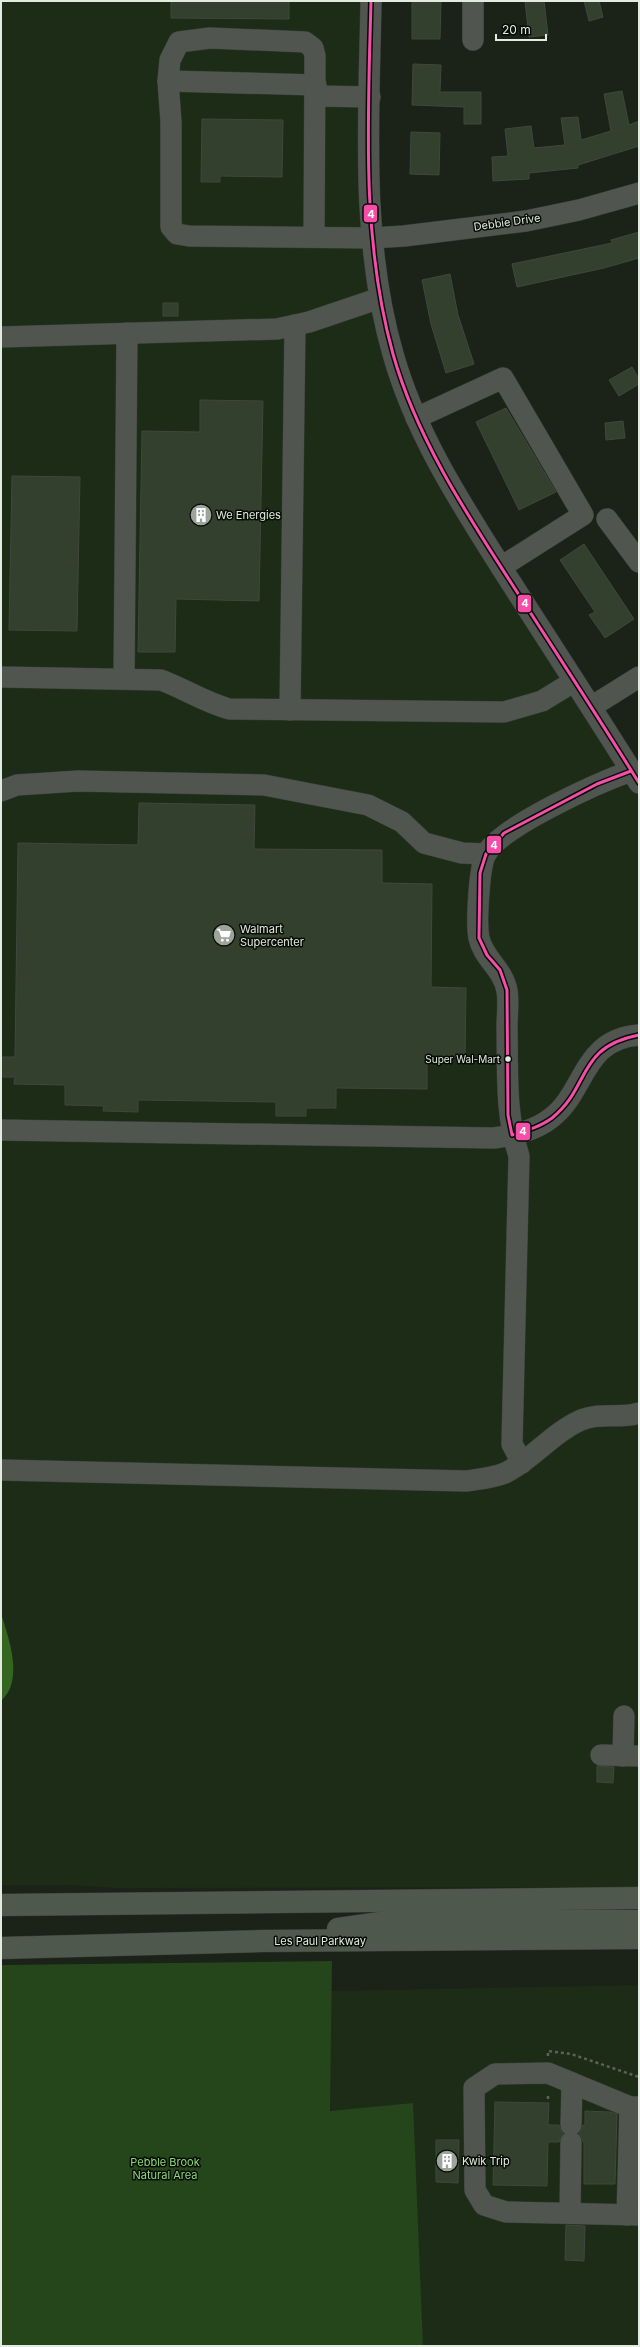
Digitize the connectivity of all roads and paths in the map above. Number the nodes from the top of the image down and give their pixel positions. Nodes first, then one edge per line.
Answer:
1 (370, 1) edge
2 (473, 1) edge
3 (473, 40) dead end
4 (168, 82) junction
5 (316, 91) junction
6 (370, 97) junction
7 (639, 193) edge
8 (314, 237) junction
9 (372, 238) junction
10 (380, 298) junction
11 (296, 325) junction
12 (127, 333) junction
13 (1, 337) edge
14 (416, 418) junction
15 (607, 519) dead end
16 (639, 562) edge
17 (501, 567) junction
18 (1, 677) edge
19 (639, 677) edge
20 (124, 678) junction
21 (573, 682) junction
22 (591, 707) junction
23 (290, 710) junction
24 (635, 777) edge
25 (1, 791) edge
26 (486, 854) junction
27 (639, 1035) edge
28 (1, 1130) edge
29 (512, 1135) junction
30 (638, 1415) edge
31 (522, 1463) junction
32 (1, 1470) edge
33 (624, 1716) dead end
34 (601, 1755) dead end
35 (631, 1756) edge
36 (639, 1898) edge
37 (1, 1905) edge
38 (639, 1921) edge
39 (639, 1938) edge
40 (262, 1941) junction
41 (1, 1948) edge
42 (572, 2083) junction
43 (634, 2107) edge
44 (570, 2213) junction
45 (633, 2215) edge

1 - 6 street
2 - 3 street
4 - 5 street
4 - 5 street, Debbie Drive
4 - 8 street, Debbie Drive
5 - 6 street
5 - 8 street
6 - 9 street
7 - 9 street, Debbie Drive
8 - 9 street, Debbie Drive
9 - 10 street
10 - 11 street
10 - 14 street
11 - 12 street
11 - 23 street
12 - 13 street
12 - 20 street
14 - 17 street
14 - 17 street
15 - 16 street
17 - 21 street
18 - 20 street
19 - 22 street
20 - 23 street
21 - 22 street
21 - 23 street
22 - 24 street
24 - 26 street
25 - 26 street
26 - 29 street
27 - 29 street
28 - 29 street
29 - 31 street
30 - 31 street
31 - 32 street
33 - 35 street
34 - 35 street
36 - 37 main road
38 - 40 main road
39 - 40 main road, Les Paul Parkway
40 - 41 main road, Les Paul Parkway
42 - 43 street
42 - 44 street
42 - 44 street
43 - 45 street
44 - 45 street

